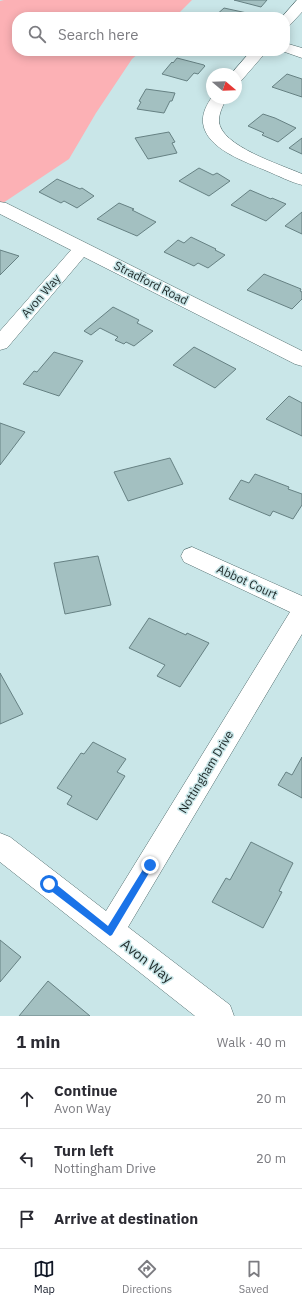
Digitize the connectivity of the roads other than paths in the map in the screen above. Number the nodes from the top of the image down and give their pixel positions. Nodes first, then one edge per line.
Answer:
1 (302, 3) edge
2 (290, 16) edge
3 (290, 49) edge
4 (302, 53) edge
5 (255, 56) edge
6 (242, 71) edge
7 (215, 104) edge
8 (302, 180) edge
9 (0, 208) edge
10 (82, 248) junction
11 (0, 343) edge
12 (302, 359) edge
13 (192, 556) dead end
14 (302, 607) edge
15 (302, 613) edge
16 (0, 846) edge
17 (110, 932) junction
18 (219, 1016) edge

1 - 2 street
3 - 4 street
5 - 6 street
7 - 8 street
9 - 10 street, Stradford Road
10 - 11 street, Avon Way
10 - 12 street, Stradford Road
13 - 14 street, Abbot Court
15 - 17 street, Nottingham Drive
16 - 17 street, Avon Way
17 - 18 street, Avon Way

